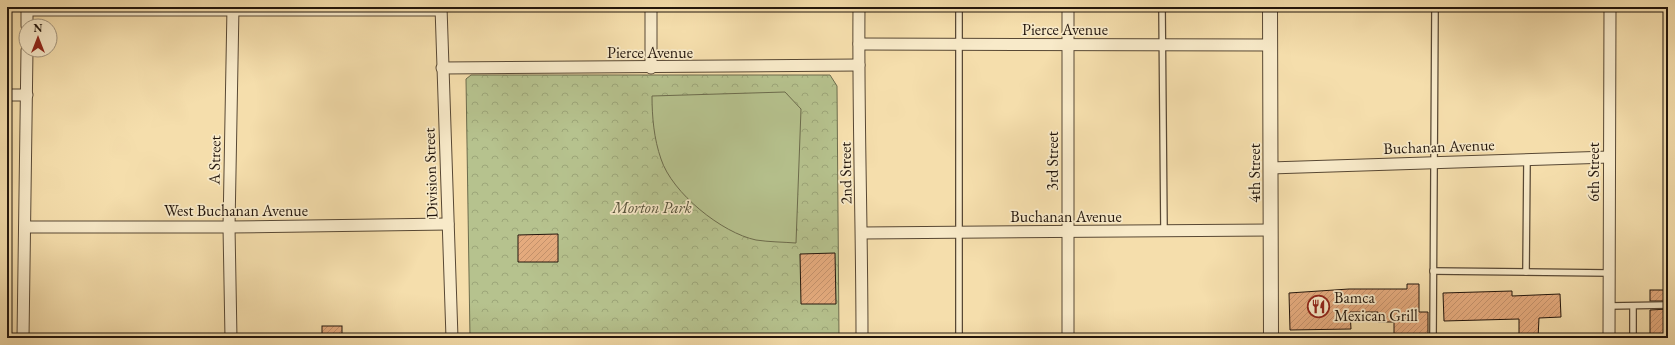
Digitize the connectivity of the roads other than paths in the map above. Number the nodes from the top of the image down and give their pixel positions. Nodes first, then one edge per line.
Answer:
1 (651, 7) edge
2 (860, 7) edge
3 (960, 7) edge
4 (1068, 7) edge
5 (1162, 7) edge
6 (1270, 7) edge
7 (1435, 7) edge
8 (1610, 7) edge
9 (441, 8) edge
10 (27, 9) edge
11 (233, 9) edge
12 (859, 44) junction
13 (959, 44) junction
14 (1068, 45) junction
15 (1162, 45) junction
16 (1270, 45) junction
17 (27, 58) edge
18 (859, 65) junction
19 (442, 68) junction
20 (651, 68) junction
21 (7, 95) edge
22 (26, 95) junction
23 (1609, 157) junction
24 (1527, 160) junction
25 (1434, 162) junction
26 (1270, 168) junction
27 (448, 224) junction
28 (25, 227) junction
29 (229, 227) junction
30 (1271, 230) junction
31 (1164, 231) junction
32 (960, 232) junction
33 (1068, 232) junction
34 (862, 233) junction
35 (1433, 271) junction
36 (1526, 272) junction
37 (1609, 273) junction
38 (1668, 305) edge
39 (1609, 306) junction
40 (1633, 306) junction
41 (23, 338) edge
42 (231, 338) edge
43 (452, 338) edge
44 (862, 338) edge
45 (959, 338) edge
46 (1068, 338) edge
47 (1271, 338) edge
48 (1433, 338) edge
49 (1608, 338) edge
50 (1633, 338) edge

1 - 20 street
2 - 12 street, 2nd Street
3 - 13 lane
4 - 14 street, 3rd Street
5 - 15 lane
6 - 16 street, 4th Street
7 - 25 lane
8 - 23 street, 6th Street
9 - 11 street
9 - 19 street, Division Street
10 - 11 street
11 - 29 street, A Street
12 - 13 street, Pierce Avenue
12 - 18 street, 2nd Street
13 - 14 street, Pierce Avenue
13 - 32 lane
14 - 15 street, Pierce Avenue
14 - 33 street, 3rd Street
15 - 16 street, Pierce Avenue
15 - 31 lane
16 - 26 street, 4th Street
17 - 22 street
18 - 20 street, Pierce Avenue
18 - 34 street, 2nd Street
19 - 20 street, Pierce Avenue
19 - 27 street, Division Street
21 - 22 street
22 - 28 street
23 - 24 street, Buchanan Avenue
23 - 37 street, 6th Street
24 - 25 street, Buchanan Avenue
24 - 36 lane
25 - 26 street, Buchanan Avenue
25 - 35 lane
26 - 30 street, 4th Street
27 - 29 street, West Buchanan Avenue
27 - 43 street, Division Street
28 - 29 street, West Buchanan Avenue
28 - 41 street
29 - 42 street, A Street
30 - 31 street, Buchanan Avenue
30 - 47 street, 4th Street
31 - 33 street, Buchanan Avenue
32 - 33 street, Buchanan Avenue
32 - 34 street, Buchanan Avenue
32 - 45 lane
33 - 46 street, 3rd Street
34 - 44 street, 2nd Street
35 - 36 lane
35 - 48 lane
36 - 37 lane
37 - 39 street, 6th Street
38 - 40 lane
39 - 40 lane
39 - 49 street, 6th Street
40 - 50 lane

